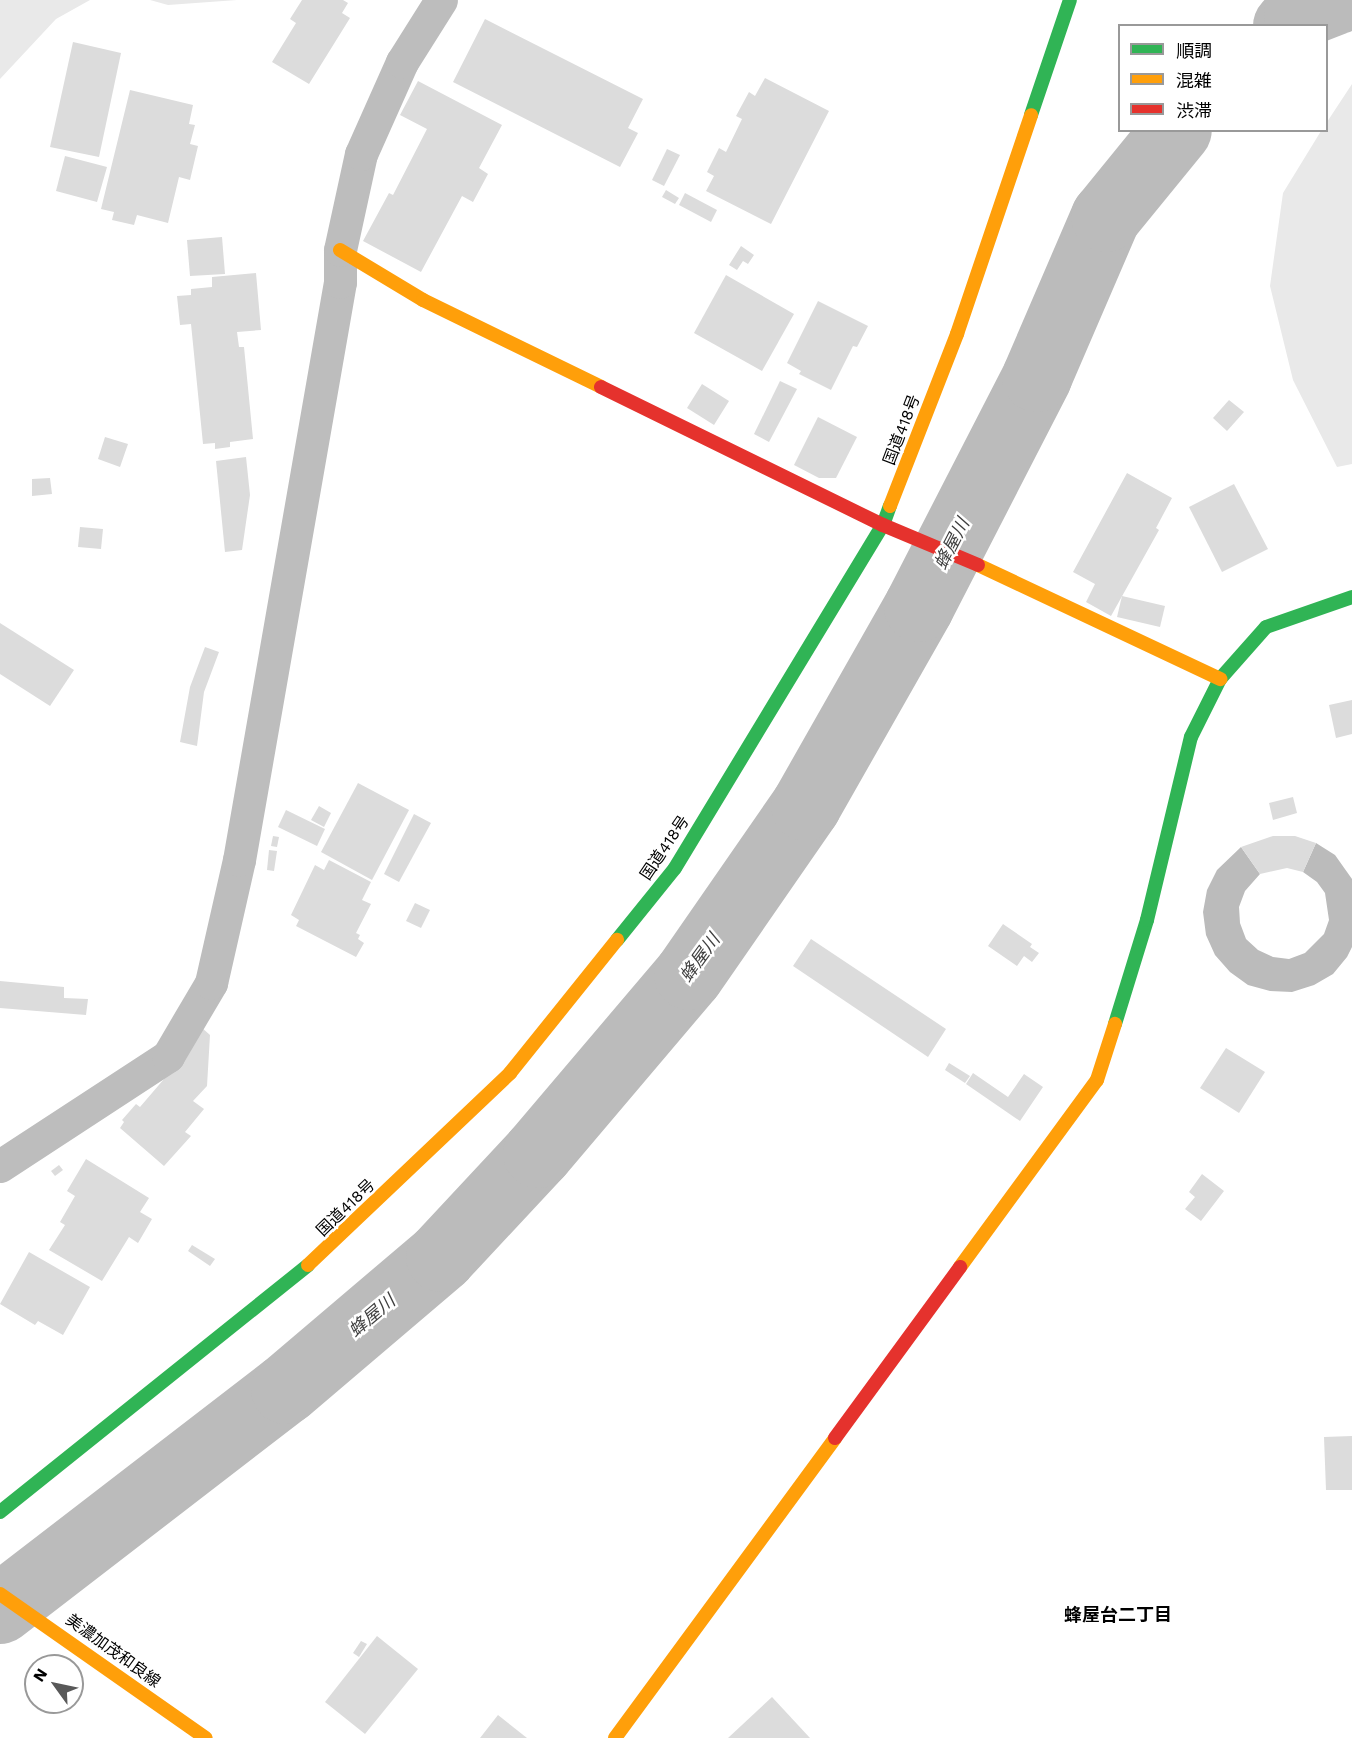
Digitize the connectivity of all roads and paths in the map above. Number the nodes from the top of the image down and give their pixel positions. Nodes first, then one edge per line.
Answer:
1 (441, 0) edge
2 (1070, 0) edge
3 (340, 250) junction
4 (883, 525) junction
5 (1352, 597) edge
6 (1220, 679) junction
7 (0, 1166) edge
8 (0, 1512) edge
9 (0, 1594) edge
10 (206, 1738) edge
11 (615, 1738) edge

1 - 3 street
2 - 4 main road, 国道418号
3 - 4 main road
3 - 7 street
4 - 6 main road
4 - 8 main road, 国道418号
5 - 6 main road
6 - 11 main road
9 - 10 main road, 美濃加茂和良線

